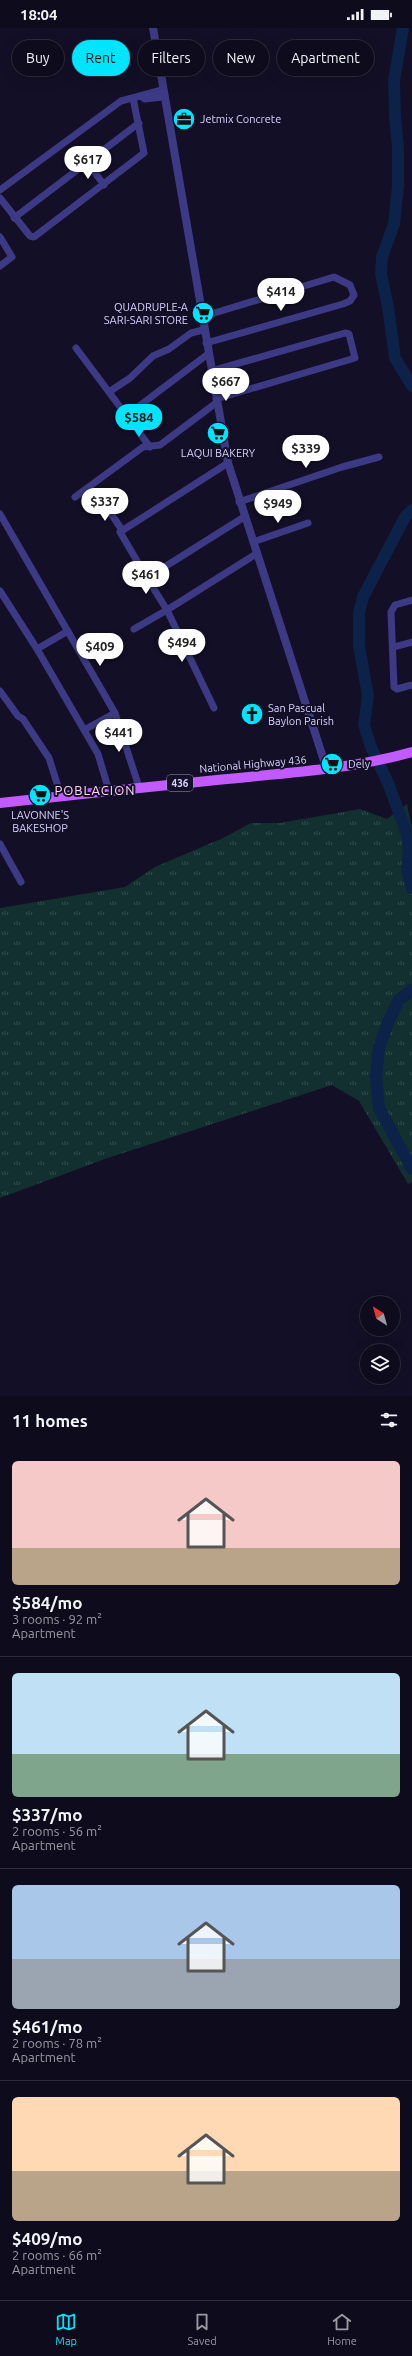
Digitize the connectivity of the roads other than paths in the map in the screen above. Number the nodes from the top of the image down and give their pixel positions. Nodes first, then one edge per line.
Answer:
1 (152, 28) edge
2 (163, 94) junction
3 (133, 98) junction
4 (139, 123) junction
5 (88, 163) junction
6 (104, 185) junction
7 (0, 190) edge
8 (0, 198) edge
9 (14, 218) junction
10 (0, 237) edge
11 (0, 266) edge
12 (201, 316) junction
13 (203, 330) junction
14 (206, 343) junction
15 (76, 348) dead end
16 (208, 354) junction
17 (211, 371) junction
18 (109, 392) junction
19 (216, 400) junction
20 (126, 416) junction
21 (150, 447) junction
22 (378, 457) dead end
23 (228, 463) junction
24 (75, 497) dead end
25 (239, 502) junction
26 (104, 503) dead end
27 (0, 514) edge
28 (244, 517) junction
29 (308, 523) dead end
30 (122, 530) junction
31 (253, 542) junction
32 (256, 554) junction
33 (147, 578) junction
34 (0, 591) edge
35 (412, 600) edge
36 (166, 610) junction
37 (134, 629) dead end
38 (68, 631) junction
39 (412, 642) edge
40 (394, 647) junction
41 (37, 649) junction
42 (412, 685) edge
43 (0, 691) edge
44 (214, 708) dead end
45 (115, 713) junction
46 (84, 730) junction
47 (412, 752) edge
48 (327, 770) junction
49 (139, 787) junction
50 (109, 791) junction
51 (60, 796) junction
52 (0, 803) edge
53 (0, 844) edge
54 (21, 882) dead end

1 - 2 street
2 - 3 street
2 - 12 street
3 - 4 street
3 - 7 street
4 - 5 street
4 - 6 street
5 - 6 street
5 - 9 street
6 - 9 street
8 - 9 street
10 - 11 street
12 - 13 street
12 - 14 street
13 - 14 street
13 - 18 street
14 - 16 street
15 - 18 street
16 - 17 street
16 - 20 street
17 - 19 street
17 - 19 street
18 - 20 street
19 - 21 street
19 - 23 street
20 - 21 street
21 - 24 street
22 - 25 street
23 - 25 street
23 - 30 street
25 - 28 street
26 - 30 street
27 - 38 street
28 - 31 street
28 - 33 street
29 - 31 street
30 - 33 street
31 - 32 street
32 - 36 street
32 - 48 street
33 - 36 street
34 - 41 street
35 - 40 street
36 - 37 street
36 - 44 street
38 - 41 street
38 - 45 street
39 - 40 street
40 - 42 street
41 - 46 street
43 - 51 street
45 - 46 street
45 - 49 street
46 - 50 street
47 - 48 main road, National Highway 436 / 436
48 - 49 main road, National Highway 436 / 436
49 - 50 main road, National Highway 436 / 436
50 - 51 main road, National Highway 436 / 436
51 - 52 main road, National Highway 436 / 436
53 - 54 street

